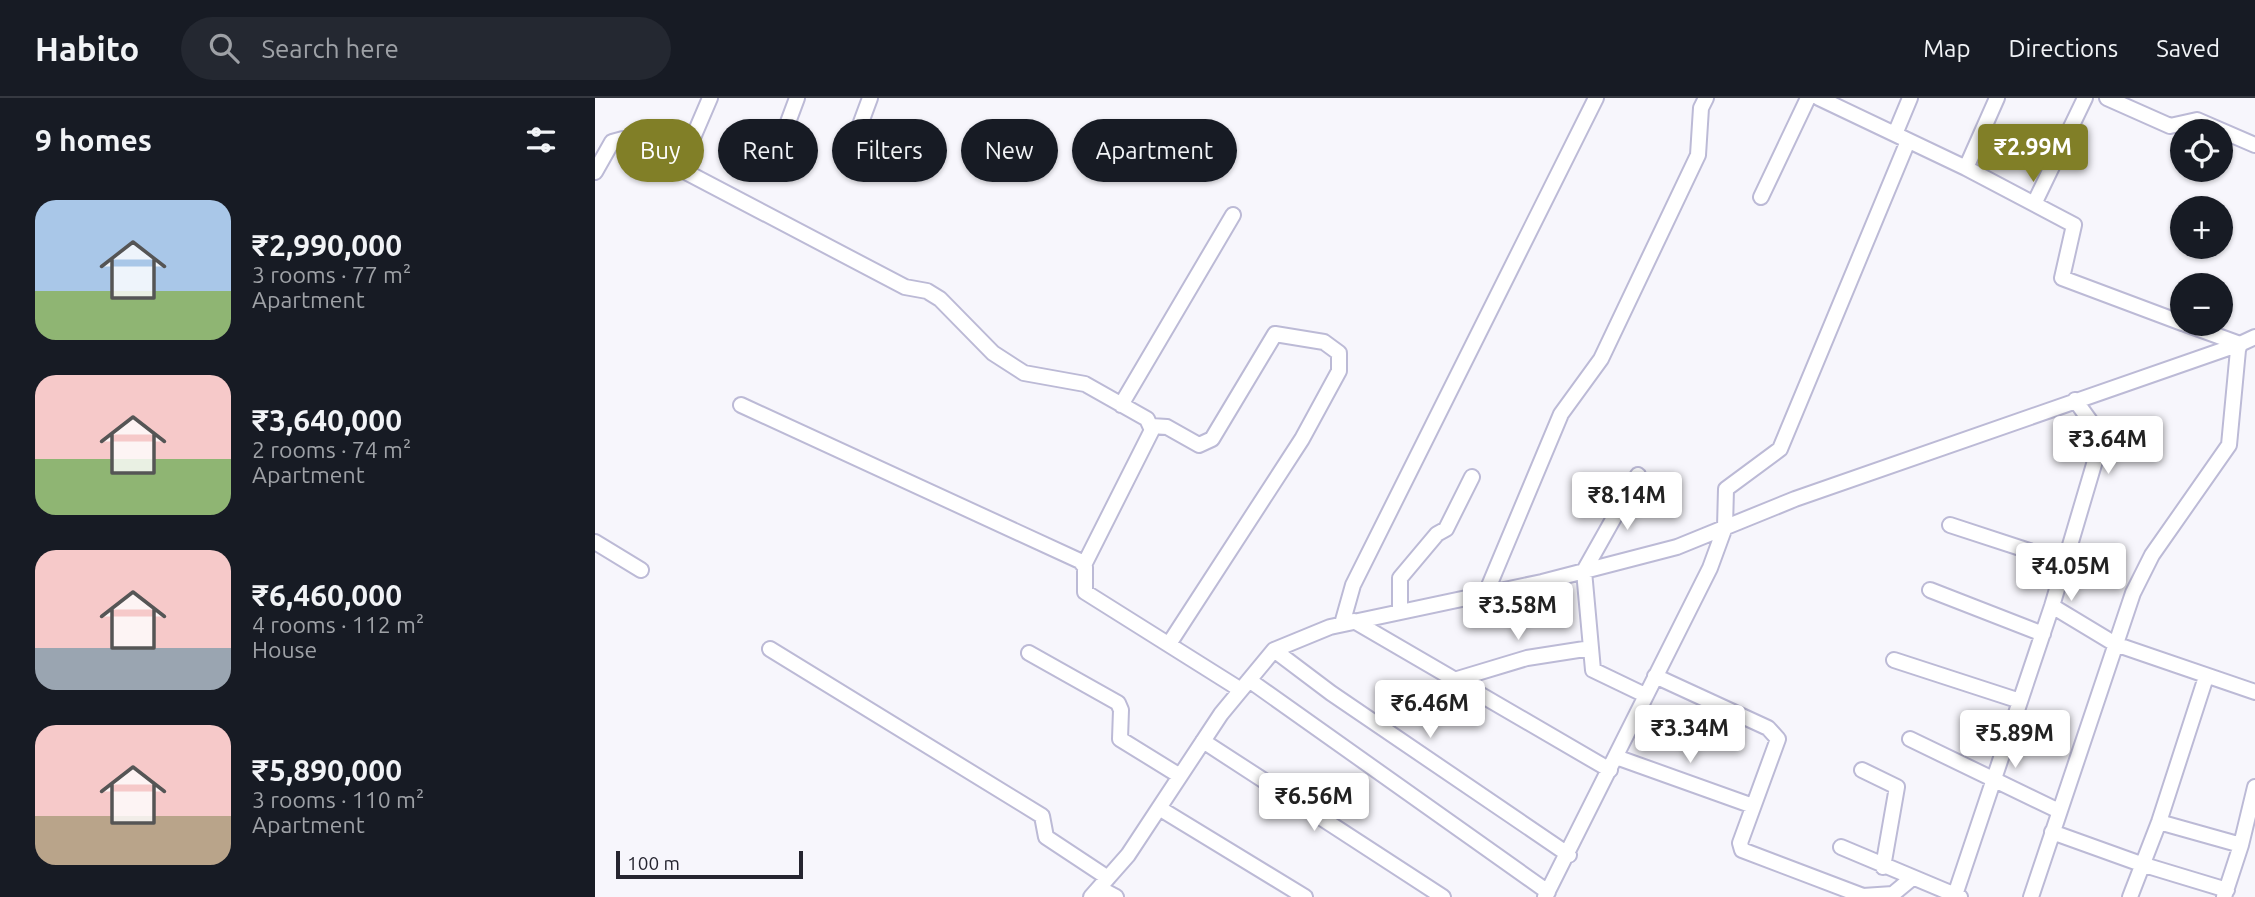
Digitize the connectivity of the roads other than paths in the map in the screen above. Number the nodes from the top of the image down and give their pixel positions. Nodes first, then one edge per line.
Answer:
1 (710, 98) edge
2 (797, 98) edge
3 (870, 98) edge
4 (1596, 98) edge
5 (1706, 98) edge
6 (1808, 98) edge
7 (1819, 98) edge
8 (1910, 98) edge
9 (1997, 98) edge
10 (2085, 98) edge
11 (2107, 98) edge
12 (701, 119) edge
13 (789, 119) edge
14 (862, 119) edge
15 (1895, 134) junction
16 (616, 139) edge
17 (1909, 141) junction
18 (2255, 145) edge
19 (1966, 168) junction
20 (595, 172) edge
21 (704, 181) edge
22 (1761, 197) dead end
23 (2034, 204) junction
24 (1233, 215) dead end
25 (2170, 318) edge
26 (2218, 336) edge
27 (2255, 337) edge
28 (2240, 344) junction
29 (2075, 400) junction
30 (741, 405) dead end
31 (1121, 405) junction
32 (1151, 426) junction
33 (1638, 475) dead end
34 (1472, 477) dead end
35 (1950, 525) dead end
36 (1725, 527) junction
37 (595, 542) edge
38 (2063, 562) junction
39 (1084, 565) junction
40 (641, 570) dead end
41 (1584, 571) junction
42 (1930, 590) dead end
43 (1486, 593) junction
44 (2052, 606) junction
45 (1400, 611) junction
46 (1348, 622) junction
47 (2043, 634) junction
48 (1168, 644) junction
49 (2115, 644) junction
50 (1591, 648) junction
51 (770, 649) dead end
52 (1274, 650) junction
53 (1029, 653) dead end
54 (1893, 660) dead end
55 (1655, 676) junction
56 (2206, 677) junction
57 (1454, 680) junction
58 (1245, 685) junction
59 (2255, 692) edge
60 (1644, 695) junction
61 (2020, 701) junction
62 (1203, 740) junction
63 (1910, 740) dead end
64 (1613, 764) junction
65 (1862, 770) dead end
66 (1180, 776) junction
67 (1993, 779) junction
68 (2255, 787) edge
69 (1753, 806) junction
70 (1159, 808) junction
71 (2059, 811) junction
72 (2159, 822) junction
73 (2052, 832) junction
74 (2241, 845) junction
75 (1840, 847) dead end
76 (1569, 855) junction
77 (2141, 864) junction
78 (1883, 867) junction
79 (1911, 879) junction
80 (1099, 888) edge
81 (2225, 893) edge
82 (1547, 895) edge
83 (1957, 896) edge
84 (1116, 897) edge
85 (1304, 897) edge
86 (1443, 897) edge
87 (2031, 897) edge
88 (2130, 897) edge

1 - 12 street
2 - 13 street
3 - 14 street
4 - 46 street
5 - 43 street
6 - 22 street
7 - 15 street
8 - 15 street
9 - 19 street
10 - 23 street
11 - 18 street
15 - 17 street
16 - 20 street
17 - 19 street
17 - 36 street
19 - 23 street
21 - 31 street
23 - 25 street
24 - 31 street
26 - 28 street
27 - 28 street
28 - 29 street
28 - 49 street
29 - 36 street
29 - 38 street
30 - 39 street
31 - 32 street
32 - 39 street
32 - 48 street
33 - 41 street
34 - 45 street
35 - 38 street
36 - 41 street
36 - 55 street
37 - 40 street
38 - 44 street
39 - 48 street
41 - 43 street
41 - 50 street
42 - 47 street
43 - 45 street
44 - 47 street
44 - 49 street
45 - 46 street
46 - 52 street
46 - 57 street
47 - 61 street
48 - 58 street
49 - 56 street
49 - 71 street
50 - 57 street
50 - 60 street
51 - 80 street
52 - 58 street
52 - 76 street
53 - 66 street
54 - 61 street
55 - 60 street
55 - 69 street
56 - 59 street
56 - 72 street
57 - 64 street
58 - 62 street
58 - 82 street
60 - 64 street
61 - 67 street
62 - 66 street
62 - 86 street
63 - 67 street
64 - 69 street
64 - 76 street
65 - 78 street
66 - 70 street
67 - 71 street
67 - 83 street
68 - 74 street
69 - 79 street
70 - 80 street
70 - 85 street
71 - 73 street
72 - 74 street
72 - 77 street
73 - 77 street
73 - 87 street
74 - 81 street
75 - 78 street
76 - 82 street
77 - 81 street
77 - 88 street
78 - 79 street
79 - 83 street
80 - 84 street

